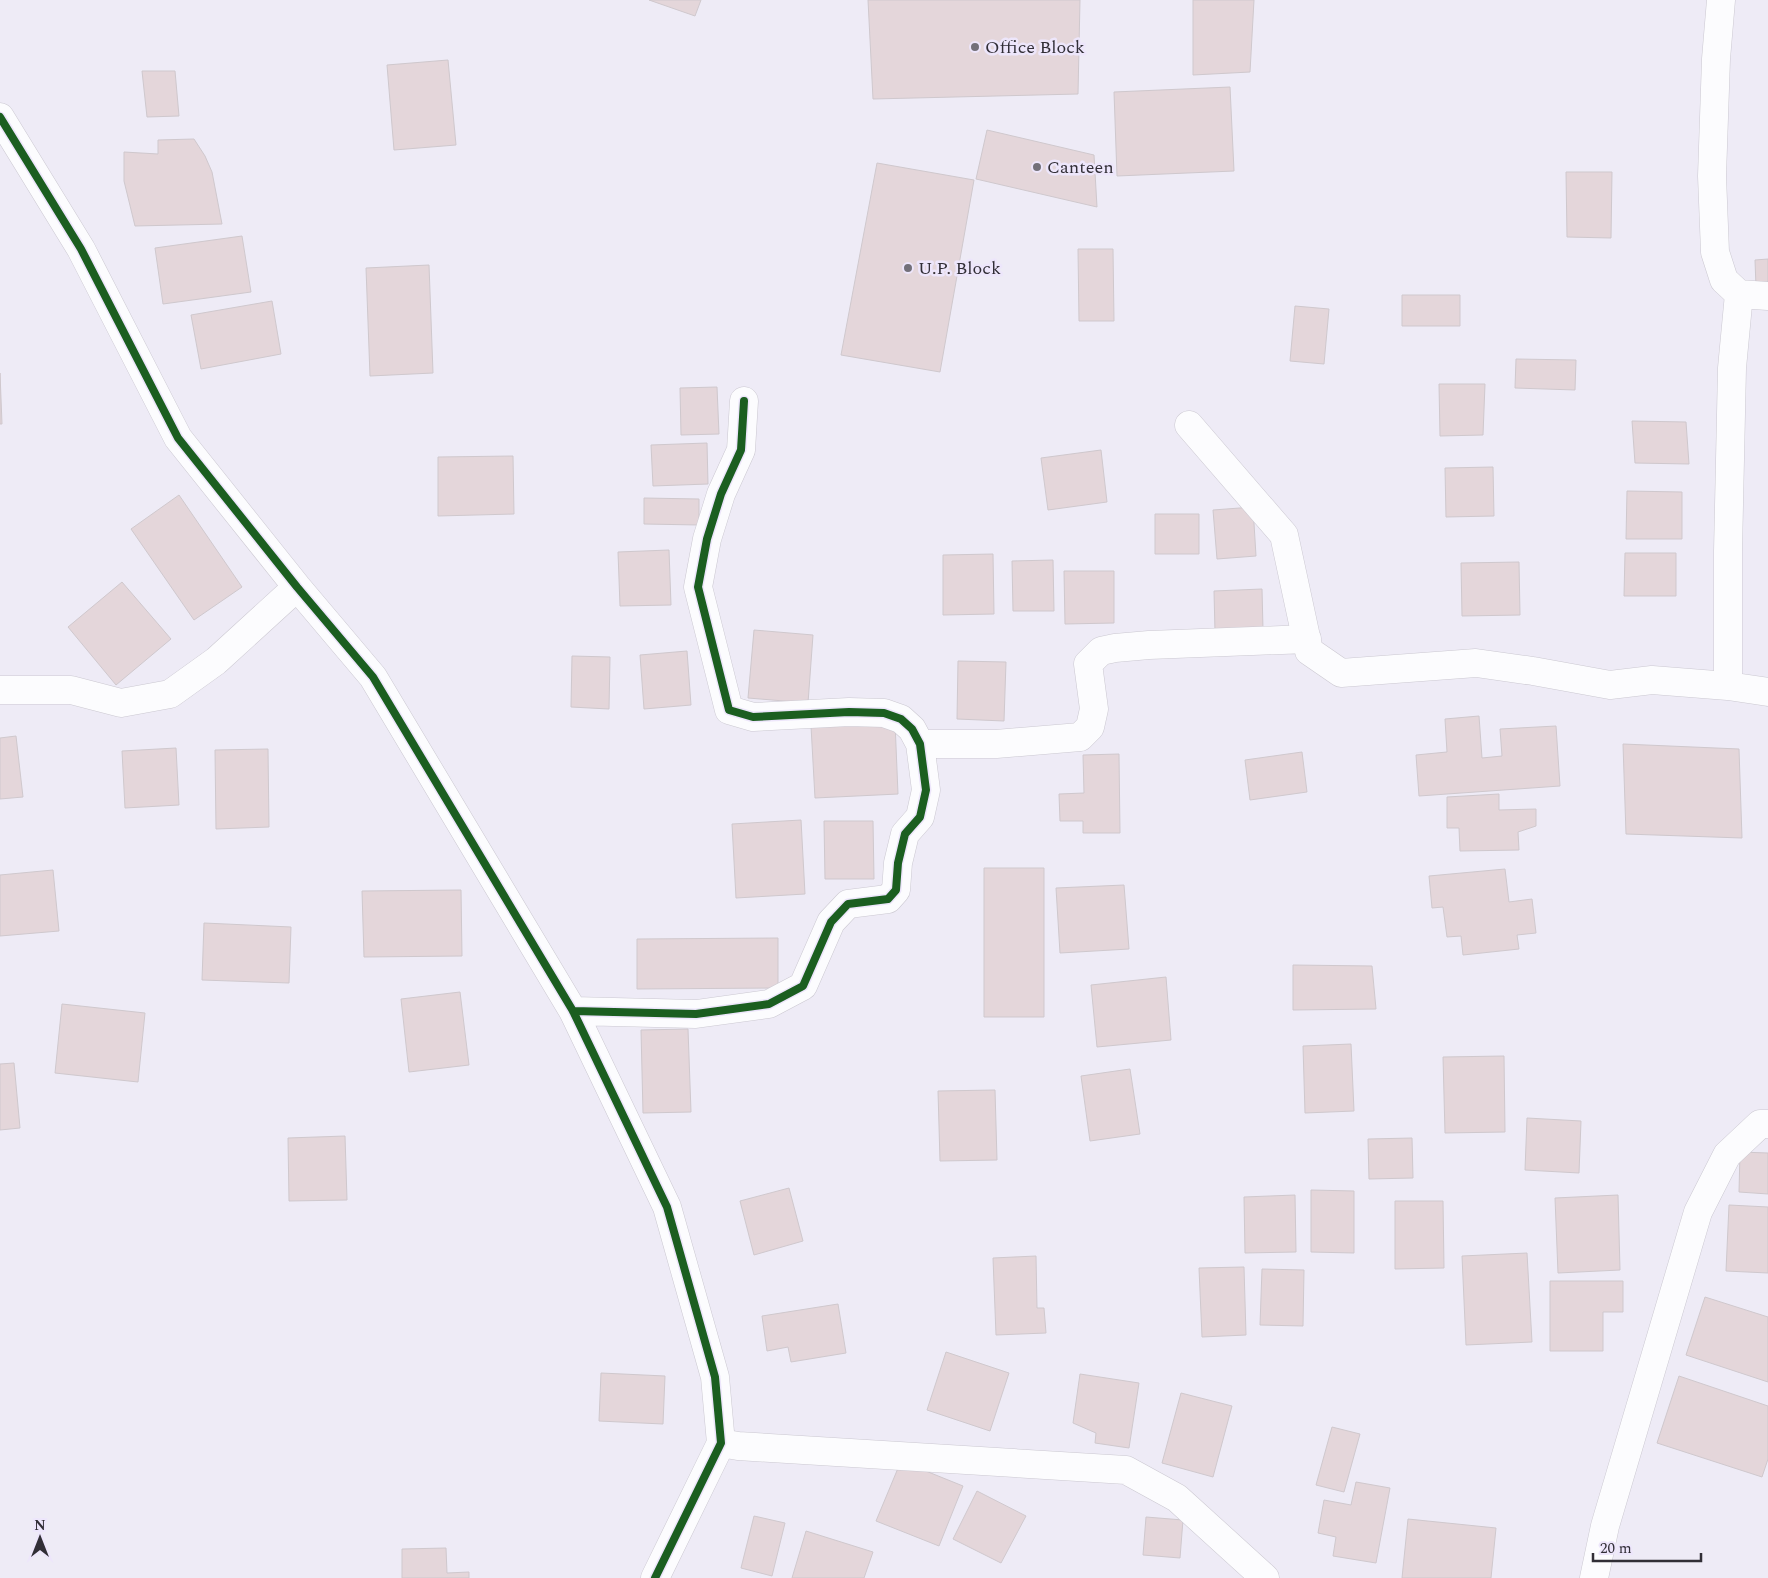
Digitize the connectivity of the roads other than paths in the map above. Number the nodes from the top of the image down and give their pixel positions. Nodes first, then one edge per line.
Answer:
1 (1721, 0) edge
2 (0, 117) edge
3 (1739, 294) junction
4 (1768, 296) edge
5 (744, 402) dead end
6 (1189, 425) dead end
7 (297, 587) junction
8 (1307, 639) junction
9 (1728, 686) junction
10 (0, 690) edge
11 (1768, 692) edge
12 (920, 744) junction
13 (573, 1012) junction
14 (1768, 1124) edge
15 (721, 1443) junction
16 (655, 1578) edge
17 (1265, 1578) edge
18 (1594, 1578) edge

1 - 3 street
2 - 7 street
3 - 4 street
3 - 9 street
5 - 12 street
6 - 8 street
7 - 10 street
7 - 13 street
8 - 9 street
8 - 12 street
9 - 11 street
12 - 13 street
13 - 15 street
14 - 18 street
15 - 16 street
15 - 17 street

